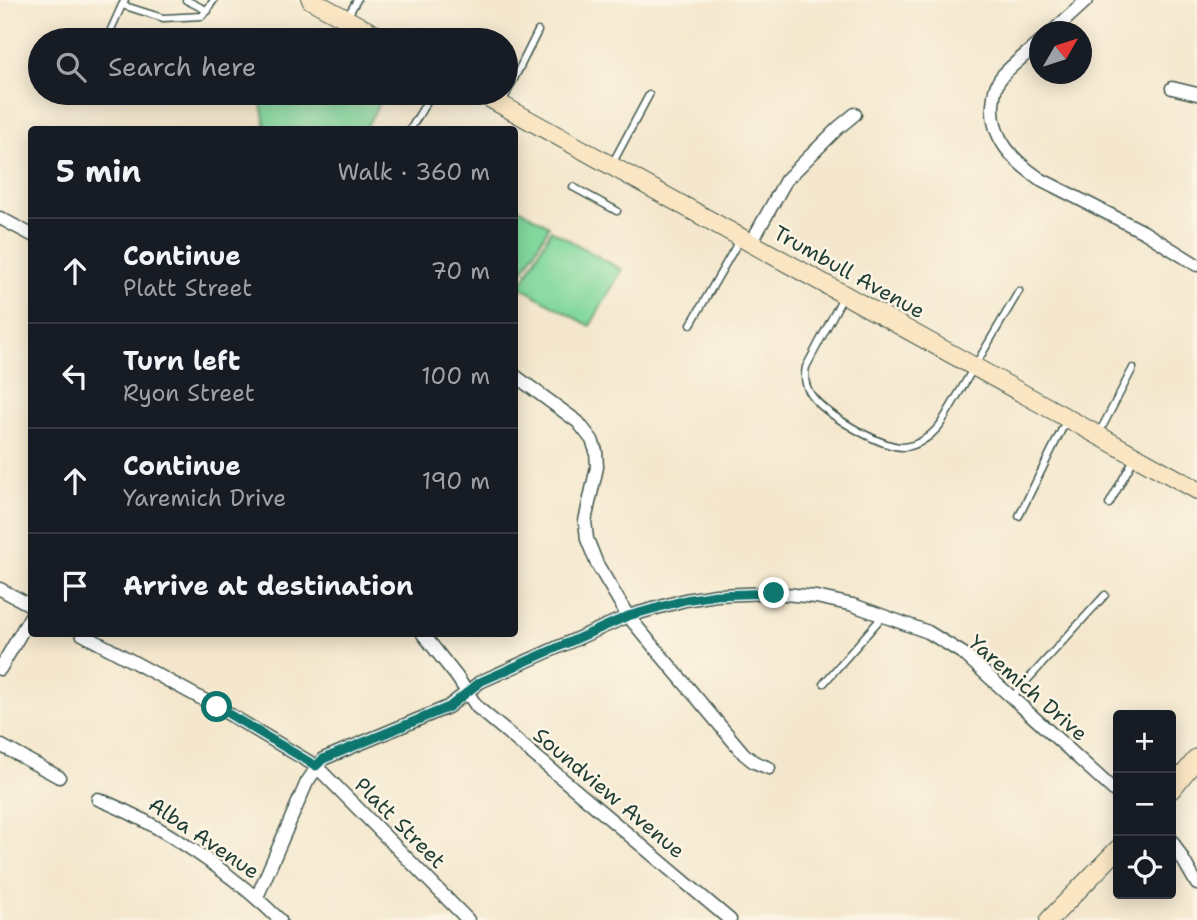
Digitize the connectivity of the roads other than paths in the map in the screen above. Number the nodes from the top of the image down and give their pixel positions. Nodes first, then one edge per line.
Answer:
1 (186, 0) edge
2 (214, 0) edge
3 (311, 0) edge
4 (356, 0) edge
5 (1087, 0) edge
6 (123, 2) edge
7 (208, 10) junction
8 (346, 19) junction
9 (1064, 21) edge
10 (112, 28) edge
11 (363, 28) edge
12 (538, 31) dead end
13 (1029, 52) edge
14 (518, 71) edge
15 (1172, 88) dead end
16 (1197, 94) edge
17 (649, 95) dead end
18 (425, 105) edge
19 (501, 105) edge
20 (855, 114) dead end
21 (412, 126) edge
22 (611, 166) junction
23 (573, 187) dead end
24 (617, 211) dead end
25 (0, 218) edge
26 (28, 233) edge
27 (746, 240) junction
28 (1197, 265) edge
29 (1019, 291) dead end
30 (844, 295) junction
31 (691, 324) dead end
32 (975, 368) junction
33 (1133, 368) dead end
34 (518, 377) edge
35 (1067, 419) junction
36 (1098, 436) junction
37 (1135, 457) junction
38 (1197, 490) edge
39 (1109, 505) dead end
40 (1018, 516) dead end
41 (0, 589) edge
42 (1105, 595) dead end
43 (28, 604) edge
44 (884, 615) junction
45 (628, 616) junction
46 (28, 621) edge
47 (88, 637) edge
48 (425, 637) edge
49 (0, 669) edge
50 (824, 683) dead end
51 (467, 693) junction
52 (1012, 698) junction
53 (0, 745) edge
54 (1197, 758) edge
55 (316, 766) junction
56 (769, 768) dead end
57 (58, 777) dead end
58 (1176, 784) edge
59 (1113, 789) edge
60 (98, 799) dead end
61 (1176, 848) edge
62 (1113, 854) edge
63 (1197, 884) edge
64 (257, 897) junction
65 (1056, 917) edge
66 (280, 920) edge
67 (468, 920) edge
68 (730, 920) edge

1 - 7 lane
2 - 7 lane
3 - 8 street
4 - 8 lane
5 - 9 street
6 - 7 lane
6 - 10 lane
8 - 11 street
12 - 14 lane
13 - 28 street
15 - 16 street
17 - 22 lane
18 - 21 lane
19 - 22 street, Trumbull Avenue
20 - 27 street
22 - 27 street, Trumbull Avenue
23 - 24 lane
25 - 26 street
27 - 30 street, Trumbull Avenue
27 - 31 lane
29 - 32 lane
30 - 32 street, Trumbull Avenue
30 - 32 lane
32 - 35 street, Trumbull Avenue
33 - 36 lane
34 - 45 street
35 - 36 street, Trumbull Avenue
35 - 40 lane
36 - 37 street, Trumbull Avenue
37 - 38 street, Trumbull Avenue
37 - 39 lane
41 - 43 street
42 - 52 lane
44 - 45 street, Yaremich Drive
44 - 50 lane
44 - 52 street, Yaremich Drive
45 - 51 street, Yaremich Drive
45 - 56 street
46 - 49 street
47 - 55 street, Platt Street
48 - 51 street, Soundview Avenue
51 - 55 street, Yaremich Drive
51 - 68 street, Soundview Avenue
52 - 59 street, Yaremich Drive
53 - 57 street
54 - 58 street
55 - 64 street
55 - 67 street, Platt Street
60 - 64 street, Alba Avenue
61 - 63 street
62 - 65 street
64 - 66 street, Alba Avenue

